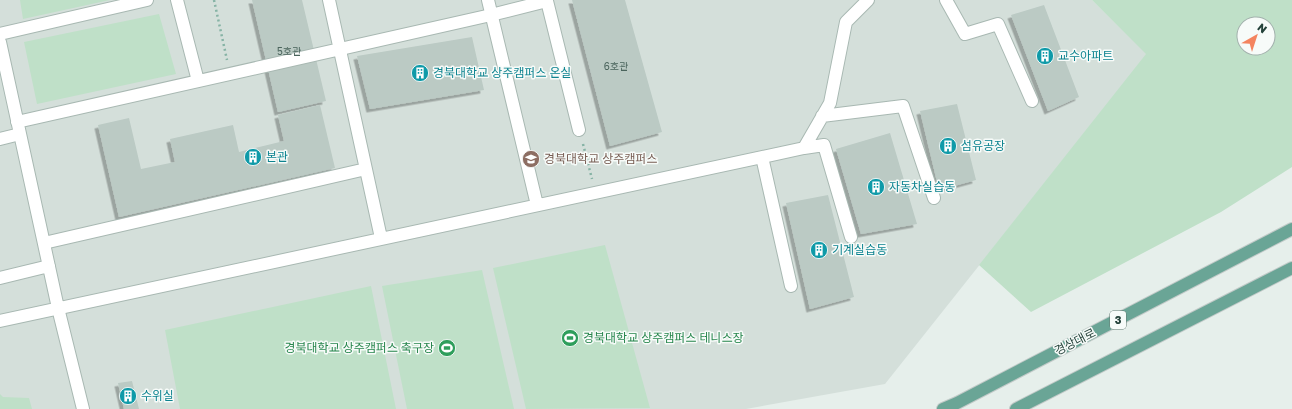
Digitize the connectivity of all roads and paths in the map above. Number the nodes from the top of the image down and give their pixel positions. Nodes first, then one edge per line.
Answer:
1 (147, 0) edge
2 (177, 0) edge
3 (214, 0) edge
4 (329, 0) edge
5 (488, 0) edge
6 (868, 0) edge
7 (946, 0) edge
8 (491, 15) junction
9 (0, 34) edge
10 (0, 42) edge
11 (340, 49) junction
12 (230, 74) junction
13 (198, 81) junction
14 (1032, 101) dead end
15 (822, 116) junction
16 (17, 122) junction
17 (579, 130) joint
18 (20, 134) junction
19 (0, 139) edge
20 (804, 148) junction
21 (762, 157) junction
22 (366, 169) junction
23 (596, 192) junction
24 (934, 198) dead end
25 (537, 205) junction
26 (1292, 229) edge
27 (851, 237) dead end
28 (381, 238) junction
29 (44, 243) junction
30 (49, 266) junction
31 (1292, 268) edge
32 (0, 278) edge
33 (791, 286) dead end
34 (58, 308) junction
35 (0, 321) edge
36 (83, 409) edge
37 (943, 409) edge
38 (1016, 409) edge

1 - 9 street
2 - 13 street
3 - 12 path
4 - 11 street
5 - 8 street
6 - 15 street
7 - 14 street
8 - 11 street
8 - 17 street
8 - 25 street
10 - 16 street
11 - 12 street
11 - 22 street
12 - 13 street
13 - 16 street
15 - 20 street
15 - 24 street
16 - 18 street
17 - 23 path
18 - 19 street
18 - 29 street
20 - 21 street
20 - 27 street
21 - 23 street
21 - 33 street
22 - 28 street
22 - 29 street
23 - 25 street
25 - 28 street
26 - 37 main road, 경상대로 / 3
28 - 34 street
29 - 30 street
30 - 32 street
30 - 34 street
31 - 38 main road
34 - 35 street
34 - 36 street

